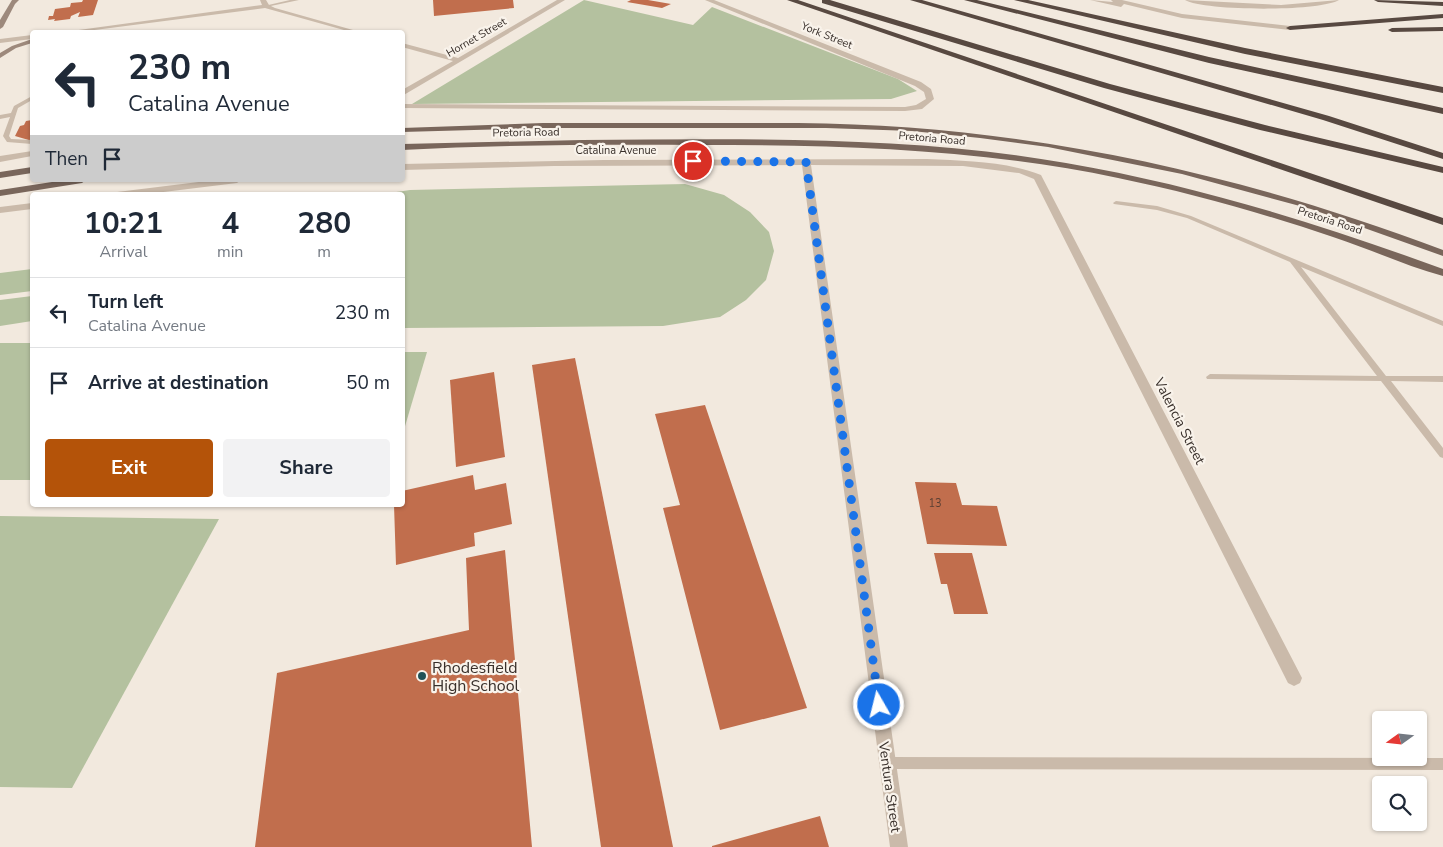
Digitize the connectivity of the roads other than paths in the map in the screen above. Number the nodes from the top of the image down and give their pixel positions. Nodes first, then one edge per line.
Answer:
1 (296, 0) edge
2 (562, 0) edge
3 (708, 0) edge
4 (790, 0) edge
5 (820, 0) edge
6 (914, 0) edge
7 (968, 0) edge
8 (1018, 0) edge
9 (1093, 0) edge
10 (1114, 0) edge
11 (1188, 0) edge
12 (1336, 0) edge
13 (1378, 0) edge
14 (12, 1) edge
15 (265, 3) edge
16 (1443, 4) edge
17 (1148, 9) junction
18 (1443, 16) edge
19 (0, 27) edge
20 (1290, 28) junction
21 (1443, 29) edge
22 (82, 30) edge
23 (351, 30) edge
24 (30, 37) edge
25 (0, 41) edge
26 (30, 42) edge
27 (405, 46) edge
28 (1245, 52) junction
29 (0, 56) edge
30 (458, 60) junction
31 (1443, 90) edge
32 (405, 92) edge
33 (1443, 96) edge
34 (30, 99) edge
35 (405, 106) edge
36 (1443, 111) edge
37 (12, 115) junction
38 (0, 117) edge
39 (405, 130) edge
40 (30, 142) edge
41 (405, 147) edge
42 (30, 154) edge
43 (1443, 156) edge
44 (0, 159) edge
45 (806, 162) junction
46 (405, 167) edge
47 (30, 170) edge
48 (1443, 170) edge
49 (0, 175) edge
50 (1038, 177) joint
51 (68, 182) edge
52 (221, 182) edge
53 (0, 192) edge
54 (141, 192) edge
55 (1116, 203) dead end
56 (30, 206) edge
57 (0, 210) edge
58 (1443, 222) edge
59 (1443, 254) edge
60 (1292, 260) junction
61 (1443, 273) edge
62 (1443, 324) edge
63 (1210, 376) dead end
64 (1384, 379) junction
65 (1443, 379) edge
66 (1443, 455) edge
67 (1294, 678) dead end
68 (887, 763) junction
69 (1442, 765) edge
70 (899, 847) edge

1 - 15 lane
2 - 30 street, Hornet Street
3 - 35 street, York Street
4 - 58 highway
5 - 48 highway
6 - 43 highway
7 - 36 highway
8 - 28 highway
9 - 17 street
10 - 17 street
11 - 12 street
13 - 16 highway
14 - 19 street
15 - 22 street
15 - 23 street
17 - 20 street
18 - 20 highway
20 - 21 highway
24 - 25 street
26 - 29 street
27 - 30 street
28 - 31 highway
28 - 33 highway
30 - 32 street, Hornet Street
34 - 37 lane
37 - 38 lane
37 - 40 lane
39 - 59 main road, Pretoria Road
41 - 61 main road, Pretoria Road
42 - 44 street
45 - 46 street, Catalina Avenue
45 - 50 street, Catalina Avenue
45 - 68 street, Ventura Street
47 - 49 main road
50 - 67 street, Valencia Street
51 - 53 main road
52 - 54 street
55 - 60 lane
56 - 57 street
60 - 62 lane
60 - 64 lane
63 - 64 lane
64 - 65 lane
64 - 66 lane
68 - 69 lane
68 - 70 street, Ventura Street

